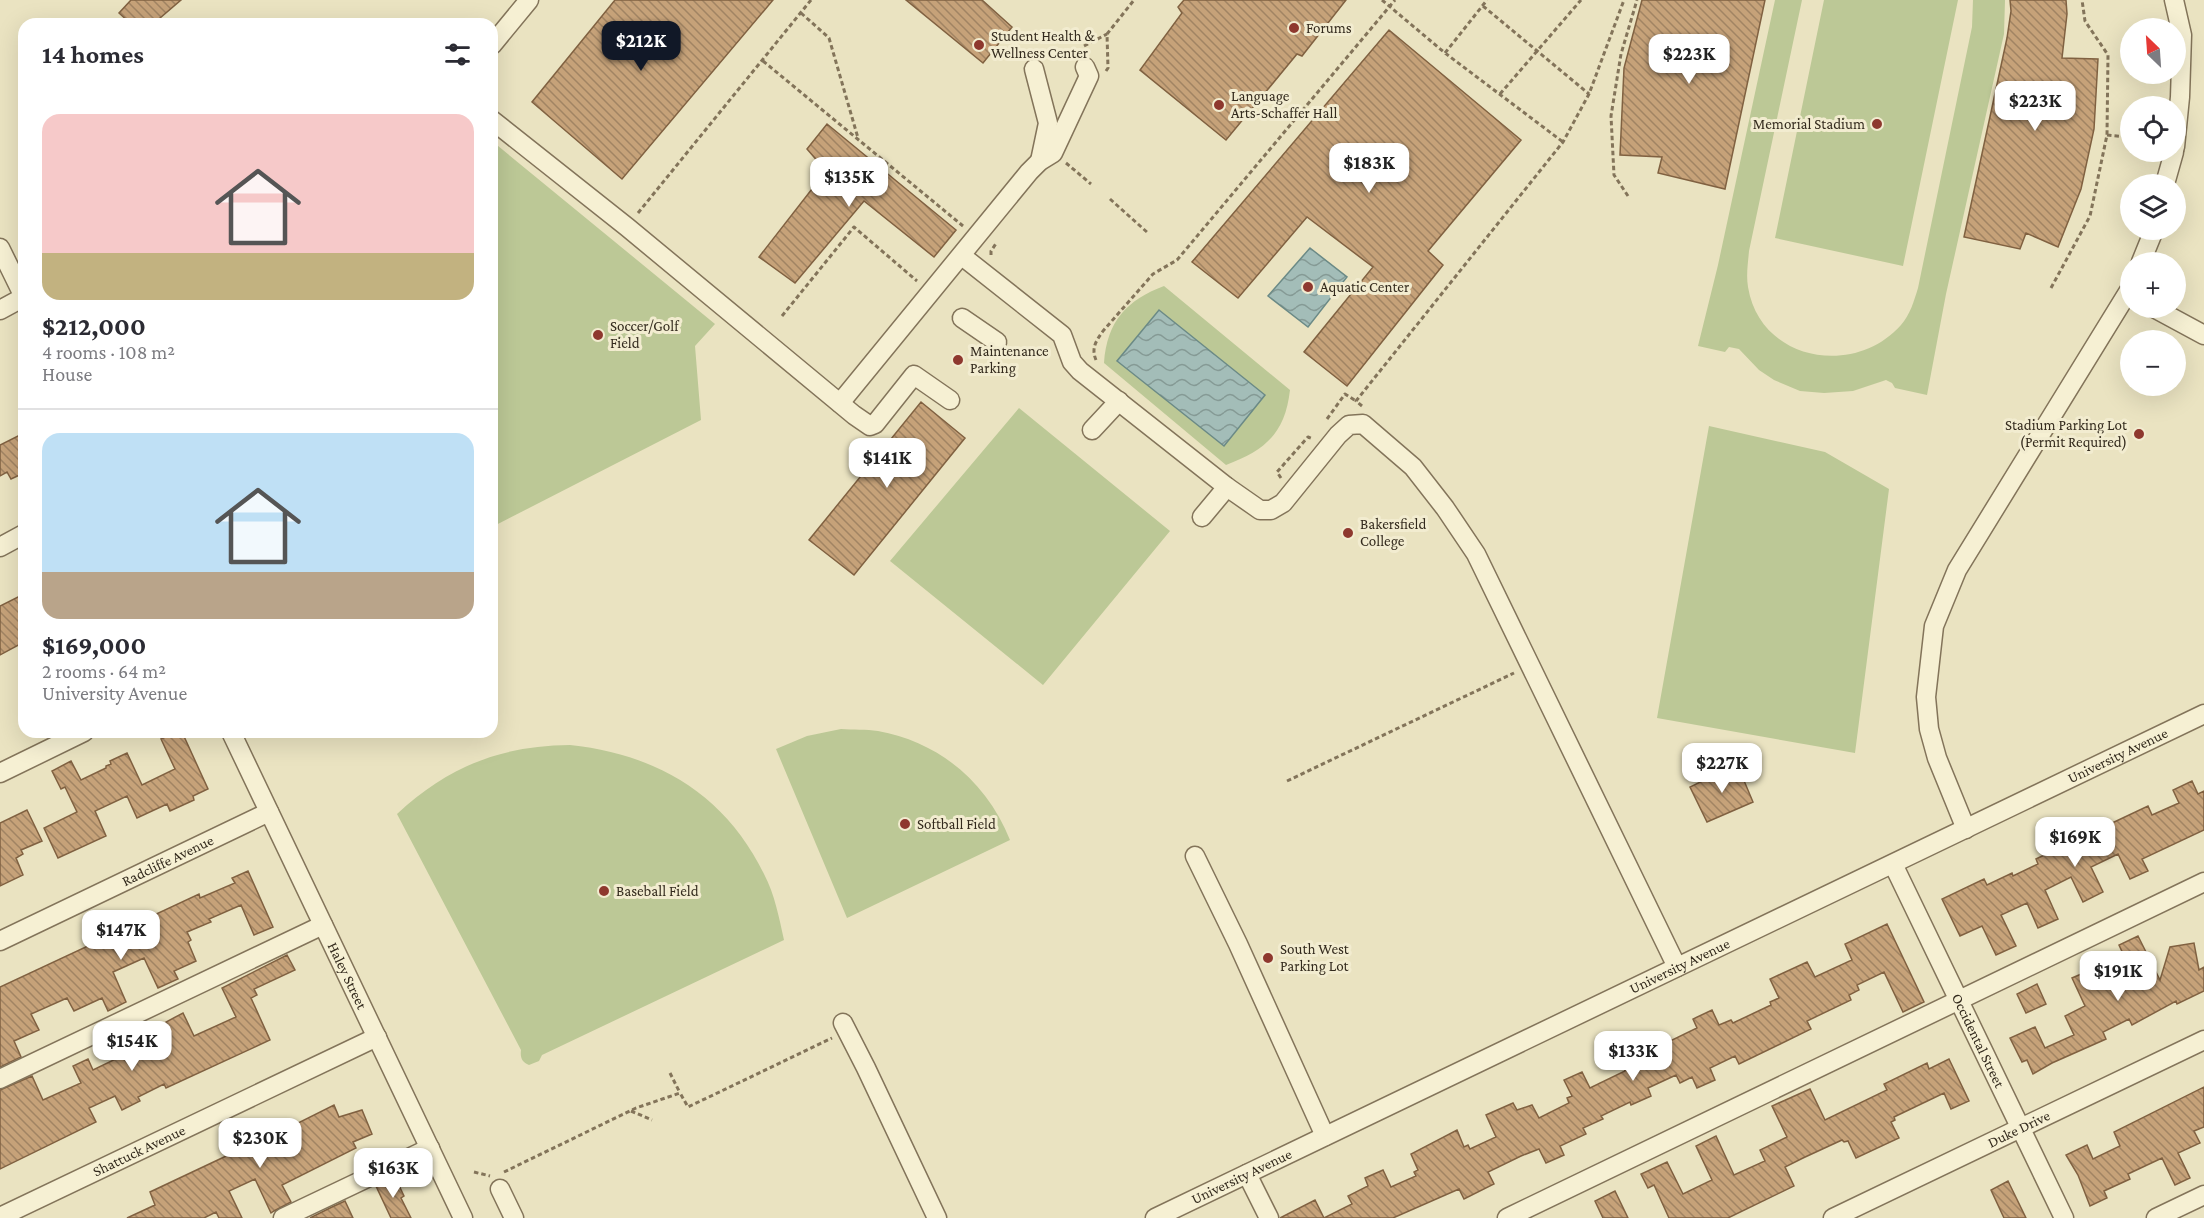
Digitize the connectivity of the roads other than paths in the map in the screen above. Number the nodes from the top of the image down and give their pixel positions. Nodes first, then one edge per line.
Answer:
1 (2174, 0) edge
2 (518, 4) edge
3 (498, 36) edge
4 (1085, 67) dead end
5 (1034, 69) dead end
6 (2180, 96) edge
7 (498, 125) edge
8 (1040, 161) junction
9 (0, 248) edge
10 (962, 256) junction
11 (18, 276) edge
12 (18, 300) edge
13 (2120, 308) edge
14 (0, 310) edge
15 (962, 318) dead end
16 (2173, 318) edge
17 (2204, 335) edge
18 (997, 342) dead end
19 (950, 400) dead end
20 (1119, 401) junction
21 (840, 403) junction
22 (1092, 430) dead end
23 (1227, 487) junction
24 (1202, 517) dead end
25 (18, 537) edge
26 (0, 546) edge
27 (2204, 714) edge
28 (72, 738) edge
29 (234, 738) edge
30 (0, 773) edge
31 (269, 812) junction
32 (1966, 829) junction
33 (1195, 856) dead end
34 (1893, 864) junction
35 (2204, 882) edge
36 (323, 925) junction
37 (0, 941) edge
38 (1677, 967) junction
39 (1960, 1000) junction
40 (845, 1027) road end
41 (377, 1037) junction
42 (2204, 1040) edge
43 (0, 1078) edge
44 (2021, 1128) junction
45 (1325, 1136) junction
46 (430, 1148) junction
47 (1248, 1174) junction
48 (499, 1180) road end
49 (2204, 1195) edge
50 (2189, 1211) edge
51 (0, 1217) edge
52 (283, 1218) edge
53 (463, 1218) edge
54 (514, 1218) edge
55 (937, 1218) edge
56 (1155, 1218) edge
57 (1269, 1218) edge
58 (1507, 1218) edge
59 (1833, 1218) edge
60 (2064, 1218) edge
61 (2156, 1218) edge

1 - 6 street
2 - 3 street
4 - 8 street
5 - 8 street
7 - 21 street
8 - 10 street
9 - 11 street
10 - 20 street
10 - 21 street
12 - 14 street
13 - 32 street
15 - 18 street
16 - 17 street
19 - 21 street
20 - 22 street
20 - 23 street
23 - 24 street
23 - 38 street
25 - 26 street
27 - 32 street, University Avenue
28 - 30 street
29 - 31 street, Haley Street
31 - 36 street, Haley Street
31 - 37 street, Radcliffe Avenue
32 - 34 street, University Avenue
33 - 45 street
34 - 38 street, University Avenue
34 - 39 street, Occidental Street
35 - 39 street
36 - 41 street, Haley Street
36 - 43 street
38 - 45 street, University Avenue
39 - 44 street, Occidental Street
39 - 58 street
40 - 55 street
41 - 46 street, Haley Street
41 - 51 street, Shattuck Avenue
42 - 44 street, Duke Drive
44 - 59 street, Duke Drive
44 - 60 street, Occidental Street
45 - 47 street, University Avenue
46 - 52 street
46 - 53 street, Haley Street
47 - 56 street, University Avenue
47 - 57 street
48 - 54 street
49 - 50 street
50 - 61 street

